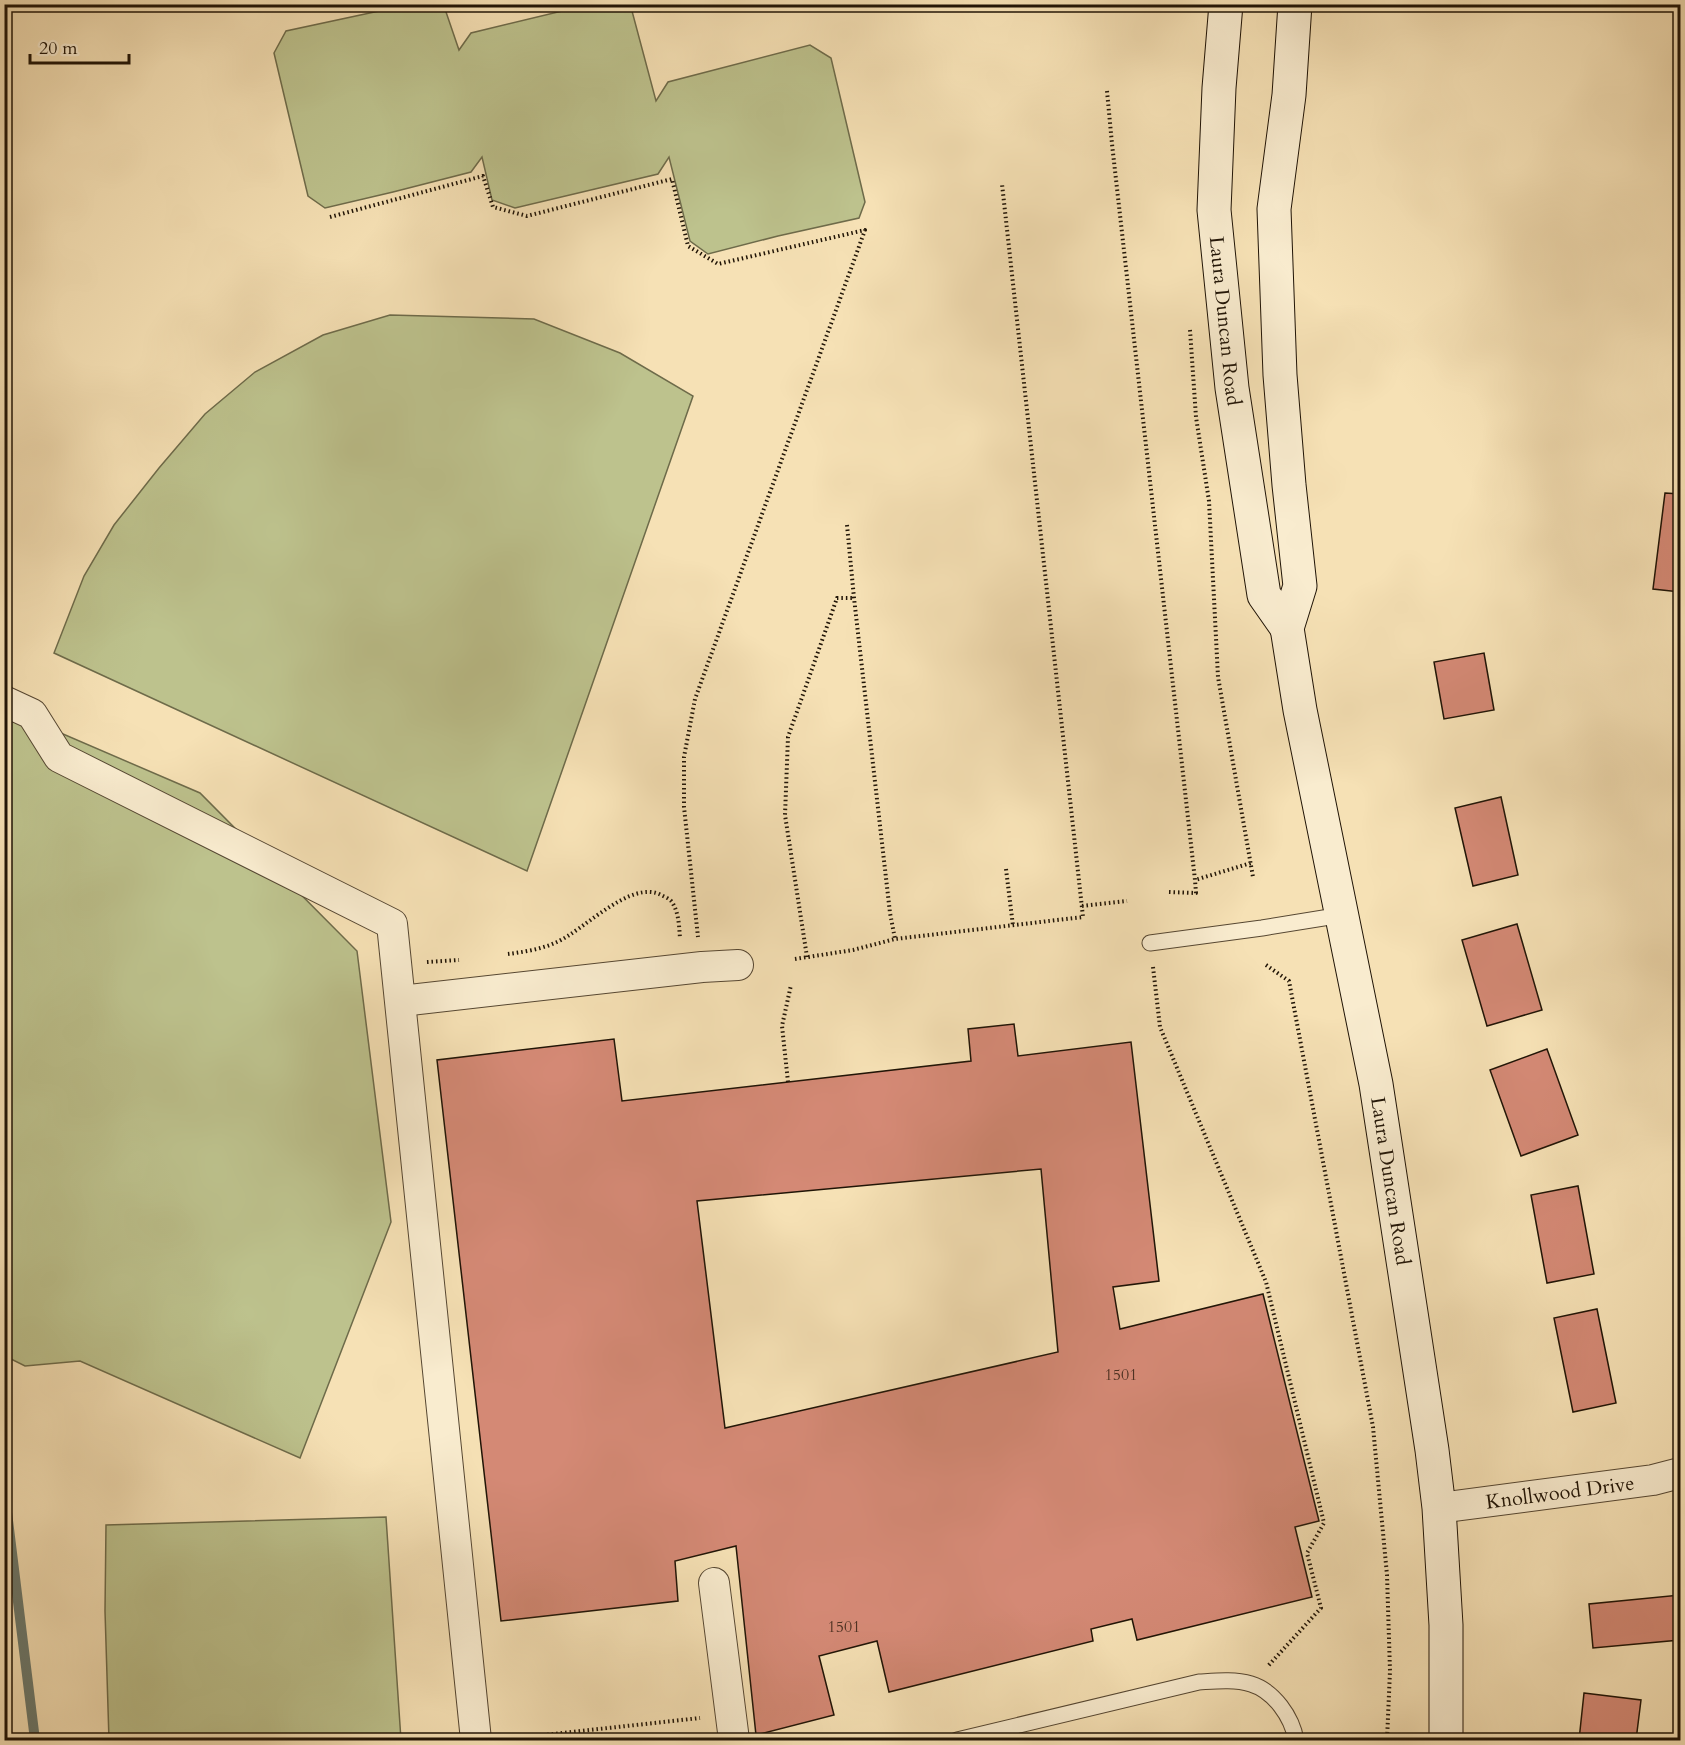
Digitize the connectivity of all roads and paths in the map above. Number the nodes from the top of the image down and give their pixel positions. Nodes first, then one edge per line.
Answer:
1 (1226, 4) edge
2 (1295, 4) edge
3 (1107, 91) dead end
4 (1002, 184) dead end
5 (330, 217) dead end
6 (1239, 435) junction
7 (1289, 485) junction
8 (847, 525) dead end
9 (854, 598) junction
10 (1287, 628) junction
11 (4, 701) edge
12 (1251, 863) dead end
13 (1006, 869) dead end
14 (1195, 880) junction
15 (1169, 892) dead end
16 (1127, 901) dead end
17 (1082, 906) junction
18 (1342, 915) junction
19 (1013, 926) junction
20 (895, 939) junction
21 (1150, 943) joint
22 (504, 955) dead end
23 (807, 957) junction
24 (795, 959) dead end
25 (460, 960) dead end
26 (396, 964) junction
27 (738, 965) dead end
28 (1266, 965) dead end
29 (693, 968) junction
30 (791, 985) dead end
31 (401, 1001) junction
32 (788, 1082) dead end
33 (1680, 1473) edge
34 (1439, 1509) junction
35 (714, 1583) dead end
36 (1252, 1684) junction
37 (732, 1728) edge
38 (489, 1740) edge
39 (957, 1740) edge
40 (1296, 1740) edge
41 (1387, 1740) edge
42 (1446, 1740) edge

1 - 6 street, Laura Duncan Road
2 - 7 street, Laura Duncan Road
3 - 14 path
4 - 17 path
5 - 29 path
6 - 7 street
6 - 10 street, Laura Duncan Road
7 - 10 street, Laura Duncan Road
8 - 9 path
9 - 20 path
9 - 23 path
10 - 18 street, Laura Duncan Road
11 - 26 street
12 - 14 path
13 - 19 path
14 - 15 path
16 - 17 path
17 - 19 path
18 - 21 lane
18 - 34 street, Laura Duncan Road
19 - 20 path
20 - 23 path
21 - 36 path
22 - 29 path
23 - 24 path
25 - 26 path
26 - 31 street
27 - 29 street
28 - 41 path
29 - 31 street
30 - 32 path
31 - 38 street
33 - 34 street, Knollwood Drive
34 - 42 street, Laura Duncan Road
35 - 37 street
36 - 39 lane
36 - 40 lane
37 - 38 path

